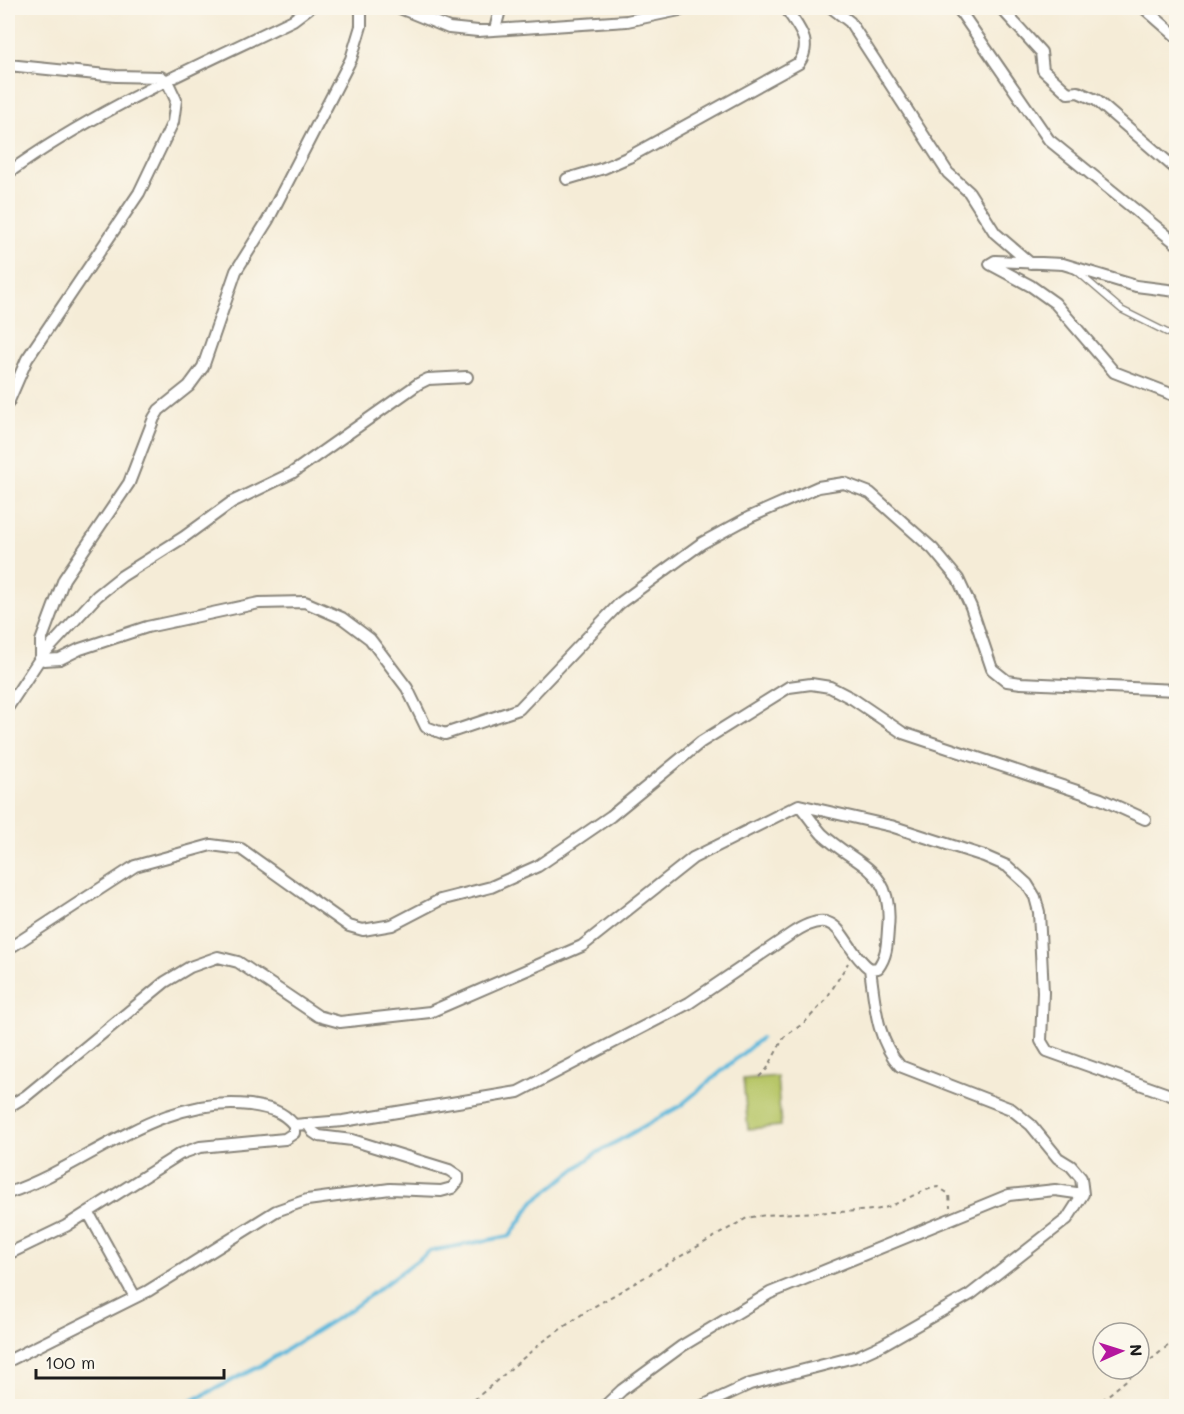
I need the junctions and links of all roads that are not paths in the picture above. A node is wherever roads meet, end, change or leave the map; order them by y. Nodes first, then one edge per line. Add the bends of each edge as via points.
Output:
1 (309, 8) edge
2 (361, 8) edge
3 (400, 8) edge
4 (497, 8) edge
5 (689, 8) edge
6 (786, 8) edge
7 (832, 8) edge
8 (957, 8) edge
9 (1001, 8) edge
10 (1144, 8) edge
11 (495, 29) junction
12 (1176, 36) edge
13 (8, 65) edge
14 (167, 81) junction
15 (1176, 169) edge
16 (8, 173) edge
17 (567, 179) dead end
18 (1176, 243) edge
19 (1031, 263) junction
20 (1073, 267) junction
21 (1176, 291) edge
22 (1176, 337) edge
23 (466, 377) dead end
24 (1176, 396) edge
25 (8, 403) edge
26 (41, 657) junction
27 (1176, 690) edge
28 (8, 707) edge
29 (799, 805) junction
30 (1145, 819) dead end
31 (8, 949) edge
32 (870, 969) junction
33 (1176, 1097) edge
34 (8, 1107) edge
35 (308, 1124) junction
36 (294, 1125) junction
37 (8, 1193) edge
38 (1083, 1194) junction
39 (88, 1212) junction
40 (8, 1254) edge
41 (135, 1297) junction
42 (8, 1361) edge
43 (605, 1407) edge
44 (702, 1407) edge

1 - 14 street via 293,20
2 - 26 street via 351,59 268,220 236,271 203,367 189,386 159,410 129,483 64,579 40,641
3 - 11 street via 461,31
4 - 11 street
5 - 11 street via 627,21
6 - 17 street via 805,39 806,51 799,63 629,157
7 - 19 street via 850,22 948,173 969,192 988,225
8 - 18 street via 1049,140
9 - 15 street via 1041,52 1043,70 1068,93 1078,92 1096,100
10 - 12 street
13 - 14 street via 161,77
14 - 16 street via 44,146
14 - 25 street via 176,100 173,122 140,193 27,359
19 - 20 street
19 - 24 street via 990,264 1055,303 1114,372
20 - 21 street via 1136,286
20 - 22 lane via 1122,310
23 - 26 street via 428,379 292,473 232,502 106,589
26 - 27 street via 60,660 80,649 147,627 259,603 305,602 342,618 369,639 407,688 426,727 446,734 519,710 620,603 702,543 818,487 844,483 870,493 933,549 958,579 988,662 999,677 1021,683
26 - 28 street
29 - 32 street via 822,833 877,875 889,898 885,959 878,968
29 - 33 street via 891,826 1007,866 1027,884 1039,912 1041,1041 1047,1051
29 - 34 street via 693,858 582,946 430,1012 340,1022 318,1016 238,962 218,957 190,967 165,982
30 - 31 street via 1101,799 903,733 830,687 799,685 789,687 701,742 611,816 538,866 491,887 440,900 392,925 349,927 241,849 211,845 135,866
32 - 35 street via 832,923 805,924 689,1003 518,1092
32 - 38 street via 880,1034 900,1066 1011,1109 1071,1166 1081,1178
35 - 36 street
35 - 41 street via 319,1136 352,1140 449,1170 458,1176 458,1181 441,1191 390,1189 307,1200 286,1208
36 - 37 street via 287,1116 270,1108 223,1102 196,1107 152,1120 84,1158
36 - 39 street via 294,1133 285,1139 210,1146 180,1154
38 - 43 street via 1055,1190 1010,1194 770,1293 682,1346
38 - 44 street via 1067,1219 971,1294 882,1345 858,1356 750,1384
39 - 40 street
39 - 41 street
41 - 42 street

